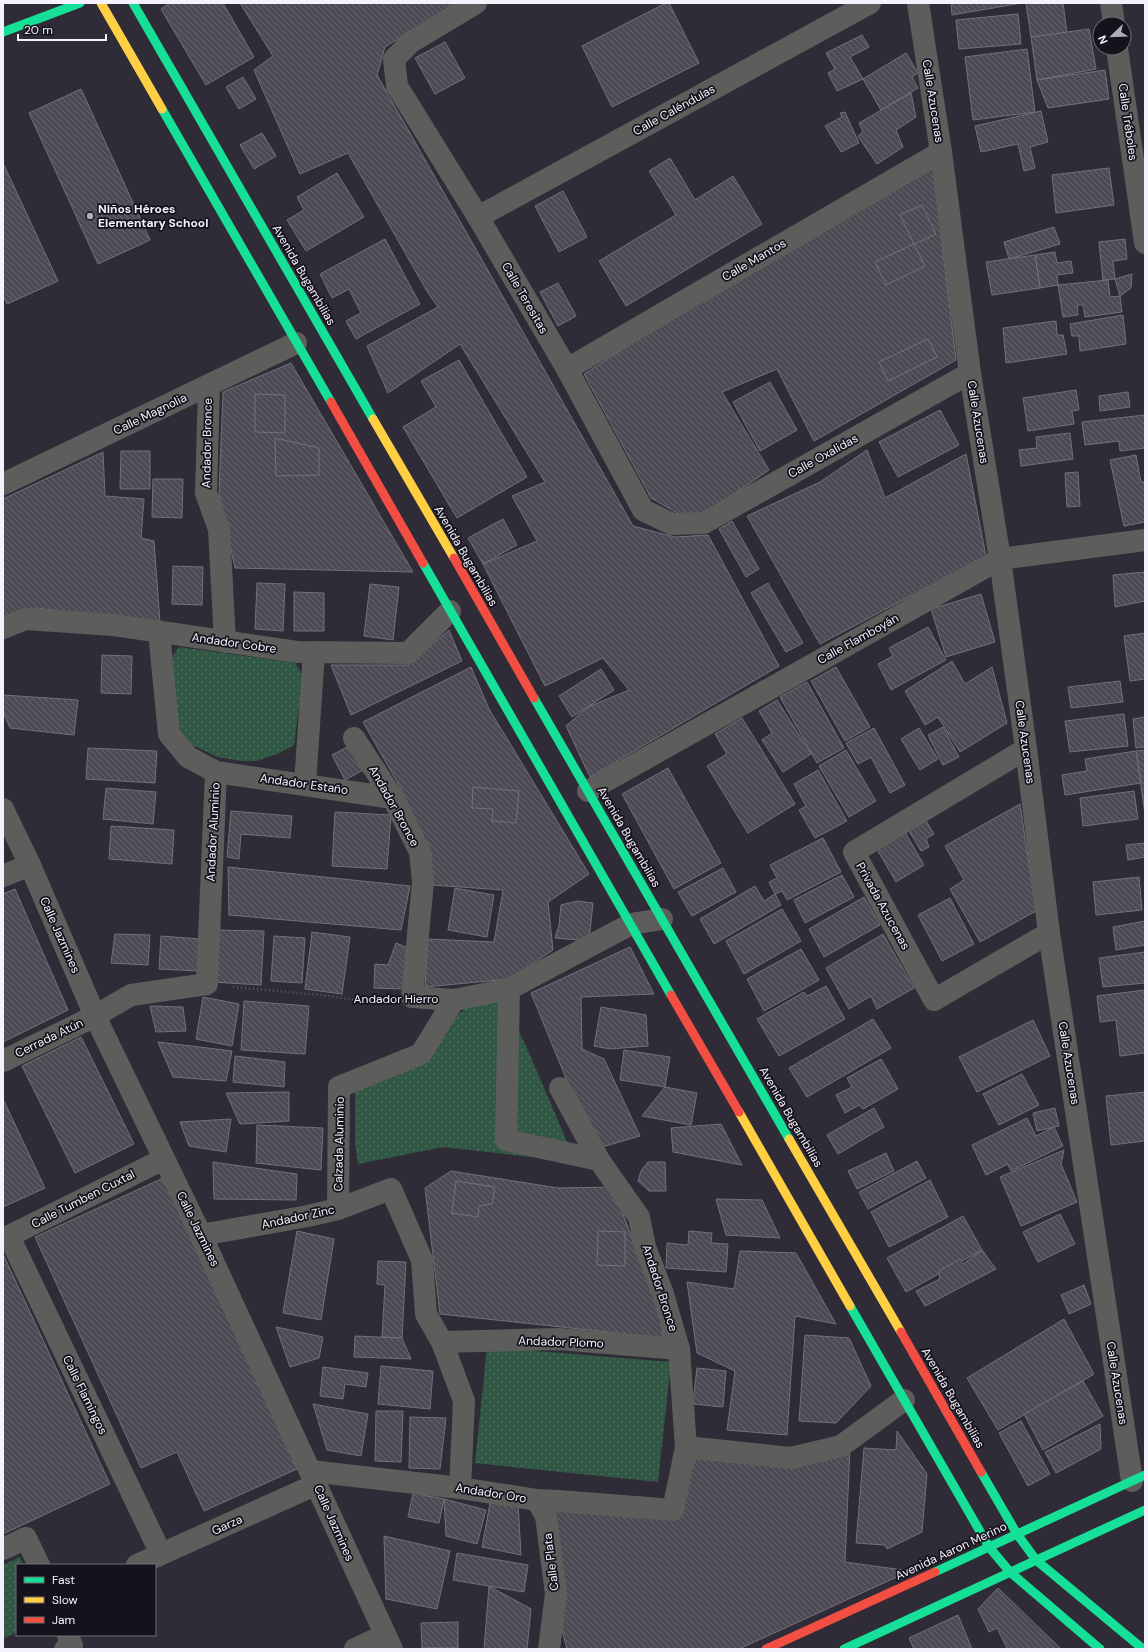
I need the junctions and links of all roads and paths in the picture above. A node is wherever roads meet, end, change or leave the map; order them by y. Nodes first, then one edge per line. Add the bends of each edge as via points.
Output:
1 (80, 3) edge
2 (101, 3) edge
3 (133, 3) edge
4 (476, 3) edge
5 (870, 3) edge
6 (918, 3) edge
7 (1111, 3) edge
8 (1113, 16) edge
9 (3, 32) edge
10 (1118, 56) edge
11 (941, 152) junction
12 (478, 217) junction
13 (1145, 243) edge
14 (296, 343) junction
15 (567, 369) junction
16 (970, 373) junction
17 (209, 386) junction
18 (3, 484) edge
19 (672, 524) joint
20 (1145, 540) edge
21 (1000, 559) junction
22 (450, 611) junction
23 (3, 628) edge
24 (159, 632) junction
25 (225, 642) junction
26 (314, 652) junction
27 (354, 738) dead end
28 (1026, 749) junction
29 (216, 772) junction
30 (305, 784) junction
31 (588, 791) junction
32 (393, 798) junction
33 (3, 808) edge
34 (30, 865) junction
35 (3, 876) edge
36 (662, 919) junction
37 (631, 924) junction
38 (1049, 933) junction
39 (207, 984) junction
40 (509, 989) junction
41 (412, 997) junction
42 (454, 1000) junction
43 (95, 1016) junction
44 (3, 1061) edge
45 (560, 1088) dead end
46 (164, 1159) junction
47 (599, 1160) junction
48 (338, 1209) junction
49 (201, 1235) junction
50 (6, 1238) edge
51 (442, 1342) junction
52 (679, 1349) junction
53 (904, 1400) junction
54 (686, 1447) junction
55 (313, 1477) junction
56 (1138, 1478) edge
57 (460, 1488) junction
58 (537, 1500) junction
59 (673, 1510) joint
60 (1145, 1510) edge
61 (1017, 1534) junction
62 (989, 1547) junction
63 (3, 1549) edge
64 (161, 1554) junction
65 (1036, 1560) junction
66 (39, 1564) edge
67 (139, 1564) edge
68 (1010, 1572) junction
69 (68, 1636) edge
70 (388, 1642) edge
71 (65, 1649) edge
72 (355, 1649) edge
73 (549, 1649) edge
74 (766, 1649) edge
75 (844, 1649) edge
76 (1100, 1649) edge
77 (1143, 1649) edge

1 - 9 main road
2 - 14 main road
3 - 31 main road, Avenida Bugambilias via 408,486
4 - 12 street, Calle Teresitas via 411,42 394,59 397,86
5 - 12 street, Calle Caléndulas
6 - 11 street, Calle Azucenas
7 - 8 street
10 - 13 street, Calle Tréboles
11 - 15 street, Calle Mantos
11 - 16 street, Calle Azucenas
12 - 15 street, Calle Teresitas
14 - 17 street, Calle Magnolia
14 - 22 main road via 389,496
15 - 19 street, Calle Teresitas via 643,510
16 - 19 street, Calle Oxalidas via 704,522
16 - 21 street, Calle Azucenas
17 - 18 street, Calle Magnolia
17 - 25 street, Andador Bronce via 206,493 219,529
20 - 21 street, Calle Flamboyán
21 - 28 street, Calle Azucenas
21 - 31 street, Calle Flamboyán
22 - 26 street, Andador Cobre via 408,653
22 - 37 main road
23 - 24 street, Andador Cobre via 25,619 114,625
24 - 25 street, Andador Cobre
24 - 29 street, Andador Aluminio via 169,734 188,757
25 - 26 street, Andador Cobre
26 - 30 street
27 - 32 street, Andador Bronce
28 - 38 street, Calle Azucenas
28 - 38 street, Privada Azucenas via 854,852 934,1000
29 - 30 street, Andador Estaño
29 - 39 street, Andador Aluminio
30 - 32 street, Andador Estaño
31 - 36 main road, Avenida Bugambilias
32 - 41 street, Andador Bronce via 420,852 422,882
33 - 34 street, Calle Jazmines
34 - 35 street
34 - 43 street, Calle Jazmines
36 - 37 street, Andador Hierro
36 - 61 main road, Avenida Bugambilias
37 - 40 street, Andador Hierro
37 - 53 main road
38 - 56 street, Calle Azucenas
39 - 41 path, Andador Hierro via 357,1000
39 - 43 street via 131,995
40 - 42 street, Andador Hierro
40 - 47 street via 506,1140
41 - 42 street, Andador Hierro
42 - 48 street, Calzada Aluminio via 421,1054 340,1087
43 - 44 street, Cerrada Atún
43 - 46 street, Calle Jazmines
45 - 47 street, Andador Bronce
46 - 49 street, Calle Jazmines
46 - 50 street, Calle Tumben Cuxtal
47 - 52 street, Andador Bronce via 639,1218 645,1248 663,1294
48 - 49 street, Andador Zinc
48 - 51 street, Andador Zinc via 391,1189 422,1260 426,1314
49 - 55 street, Calle Jazmines
50 - 64 street, Calle Flamingos
51 - 52 street, Andador Plomo via 559,1340
51 - 57 street via 464,1401
52 - 54 street, Andador Bronce
53 - 54 street via 841,1446 791,1458
53 - 62 main road
54 - 59 street, Andador Bronce
55 - 57 street, Andador Oro
55 - 64 street, Garza
55 - 70 street, Calle Jazmines
56 - 61 main road, Avenida Aaron Merino
57 - 58 street, Andador Oro
58 - 59 street, Andador Oro
58 - 73 street, Calle Plata via 546,1516 556,1594
60 - 65 main road
61 - 62 main road, Avenida Aaron Merino
61 - 65 main road, Avenida Bugambilias
62 - 68 main road
62 - 74 main road, Avenida Aaron Merino
63 - 66 street via 26,1538
64 - 67 street, Garza
65 - 68 main road
65 - 77 main road, Avenida Bugambilias
68 - 75 main road
68 - 76 main road
69 - 71 street via 72,1646
70 - 72 street

